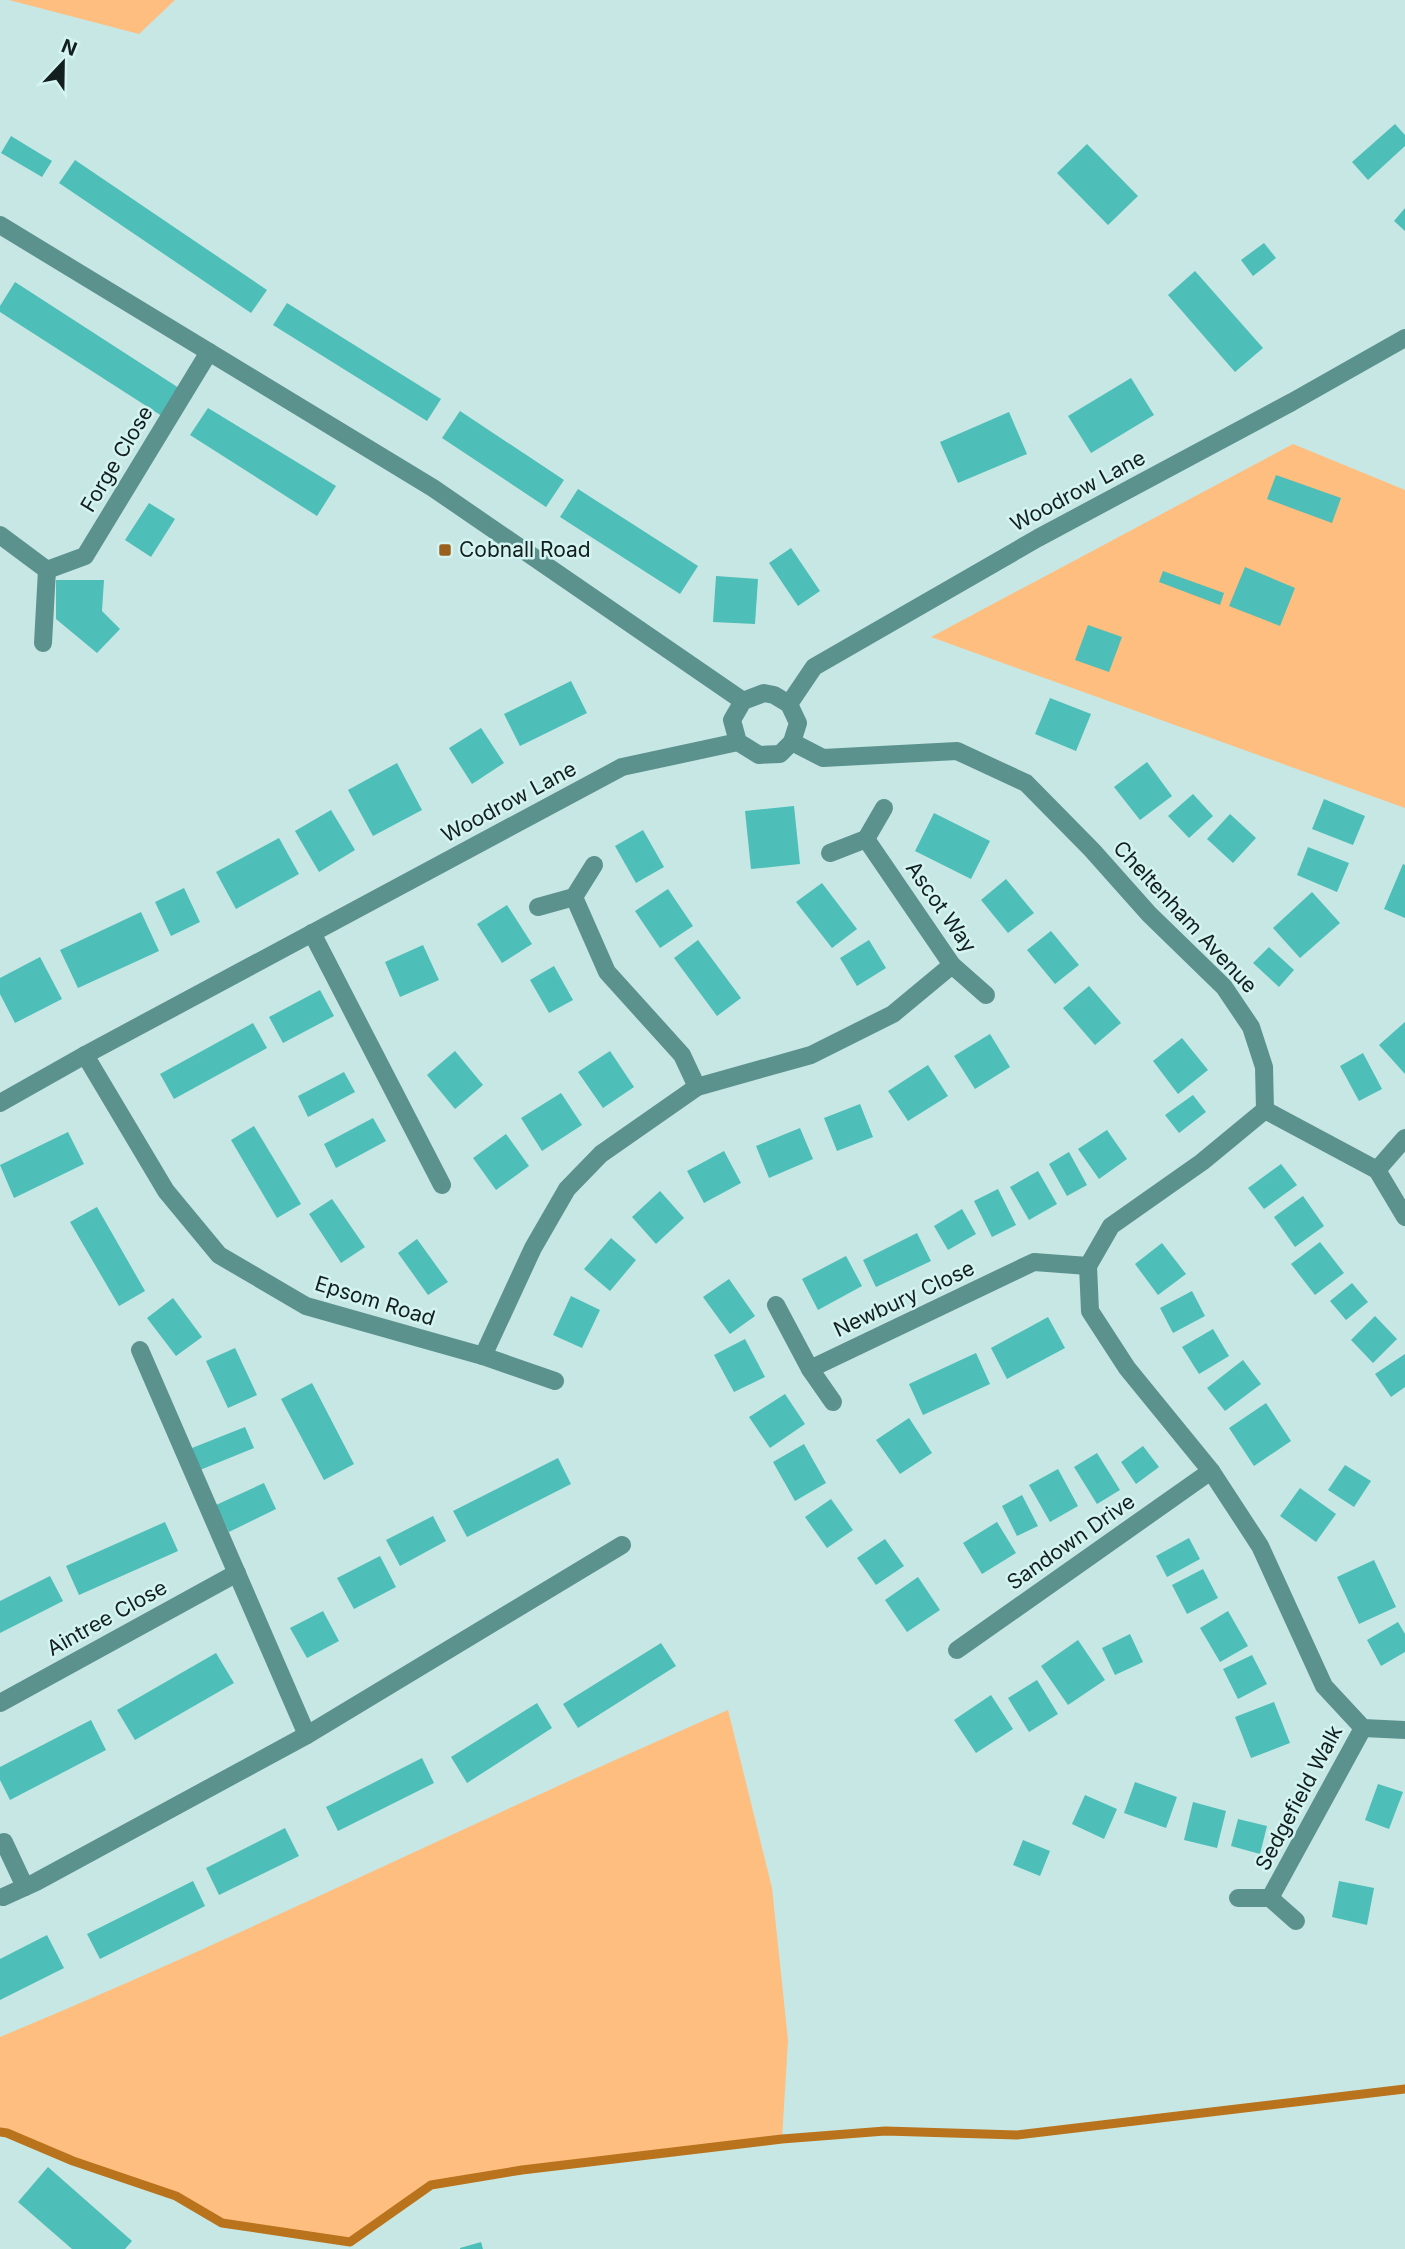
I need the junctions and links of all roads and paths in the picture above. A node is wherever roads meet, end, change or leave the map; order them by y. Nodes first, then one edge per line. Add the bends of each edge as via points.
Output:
1 (0, 225) edge
2 (1405, 338) edge
3 (209, 352) junction
4 (0, 535) edge
5 (47, 570) junction
6 (43, 643) dead end
7 (743, 701) junction
8 (789, 704) junction
9 (738, 742) junction
10 (792, 742) junction
11 (884, 808) dead end
12 (866, 839) junction
13 (830, 853) dead end
14 (594, 865) dead end
15 (574, 897) junction
16 (538, 907) dead end
17 (312, 933) junction
18 (952, 965) junction
19 (986, 996) dead end
20 (85, 1055) junction
21 (697, 1087) junction
22 (0, 1103) edge
23 (1265, 1110) junction
24 (1405, 1139) edge
25 (1377, 1170) junction
26 (442, 1185) dead end
27 (1405, 1217) edge
28 (1088, 1266) junction
29 (776, 1305) dead end
30 (140, 1350) dead end
31 (483, 1356) junction
32 (810, 1369) junction
33 (555, 1381) dead end
34 (833, 1402) dead end
35 (1211, 1471) junction
36 (622, 1545) dead end
37 (236, 1573) junction
38 (957, 1650) dead end
39 (0, 1703) edge
40 (1363, 1728) junction
41 (1405, 1730) edge
42 (307, 1735) junction
43 (4, 1842) dead end
44 (25, 1887) junction
45 (3, 1897) dead end
46 (1238, 1898) dead end
47 (1270, 1898) junction
48 (1296, 1922) dead end

1 - 3 street
2 - 8 street, Woodrow Lane via 1038,538 814,667
3 - 5 street, Forge Close via 85,556
3 - 7 street via 433,488
4 - 5 street
5 - 6 street
7 - 8 street via 764,693
7 - 9 street via 732,720
8 - 10 street via 798,723
9 - 10 street via 759,755 780,754
9 - 17 street, Woodrow Lane via 622,767
10 - 23 street, Cheltenham Avenue via 824,758 957,751 1026,783 1224,987 1251,1027 1264,1067
11 - 12 street
12 - 13 street
12 - 18 street, Ascot Way
14 - 15 street
15 - 16 street
15 - 21 street via 607,972 682,1055
17 - 20 street, Woodrow Lane
17 - 26 street
18 - 19 street, Ascot Way
18 - 21 street via 892,1014 811,1055
20 - 22 street, Woodrow Lane
20 - 31 street, Epsom Road via 166,1191 219,1255 306,1306
21 - 31 street via 601,1154 567,1189 533,1248
23 - 25 street
23 - 28 street via 1202,1162 1111,1226
24 - 25 street
25 - 27 street
28 - 32 street, Newbury Close via 1034,1262
28 - 35 street via 1090,1311 1127,1368
29 - 32 street
30 - 37 street
31 - 33 street, Epsom Road
32 - 34 street
35 - 38 street, Sandown Drive
35 - 40 street via 1260,1546 1324,1686
36 - 42 street
37 - 39 street, Aintree Close
37 - 42 street
40 - 41 street
40 - 47 street, Sedgefield Walk
42 - 44 street
43 - 44 street
44 - 45 street
46 - 47 street, Sedgefield Walk
47 - 48 street

